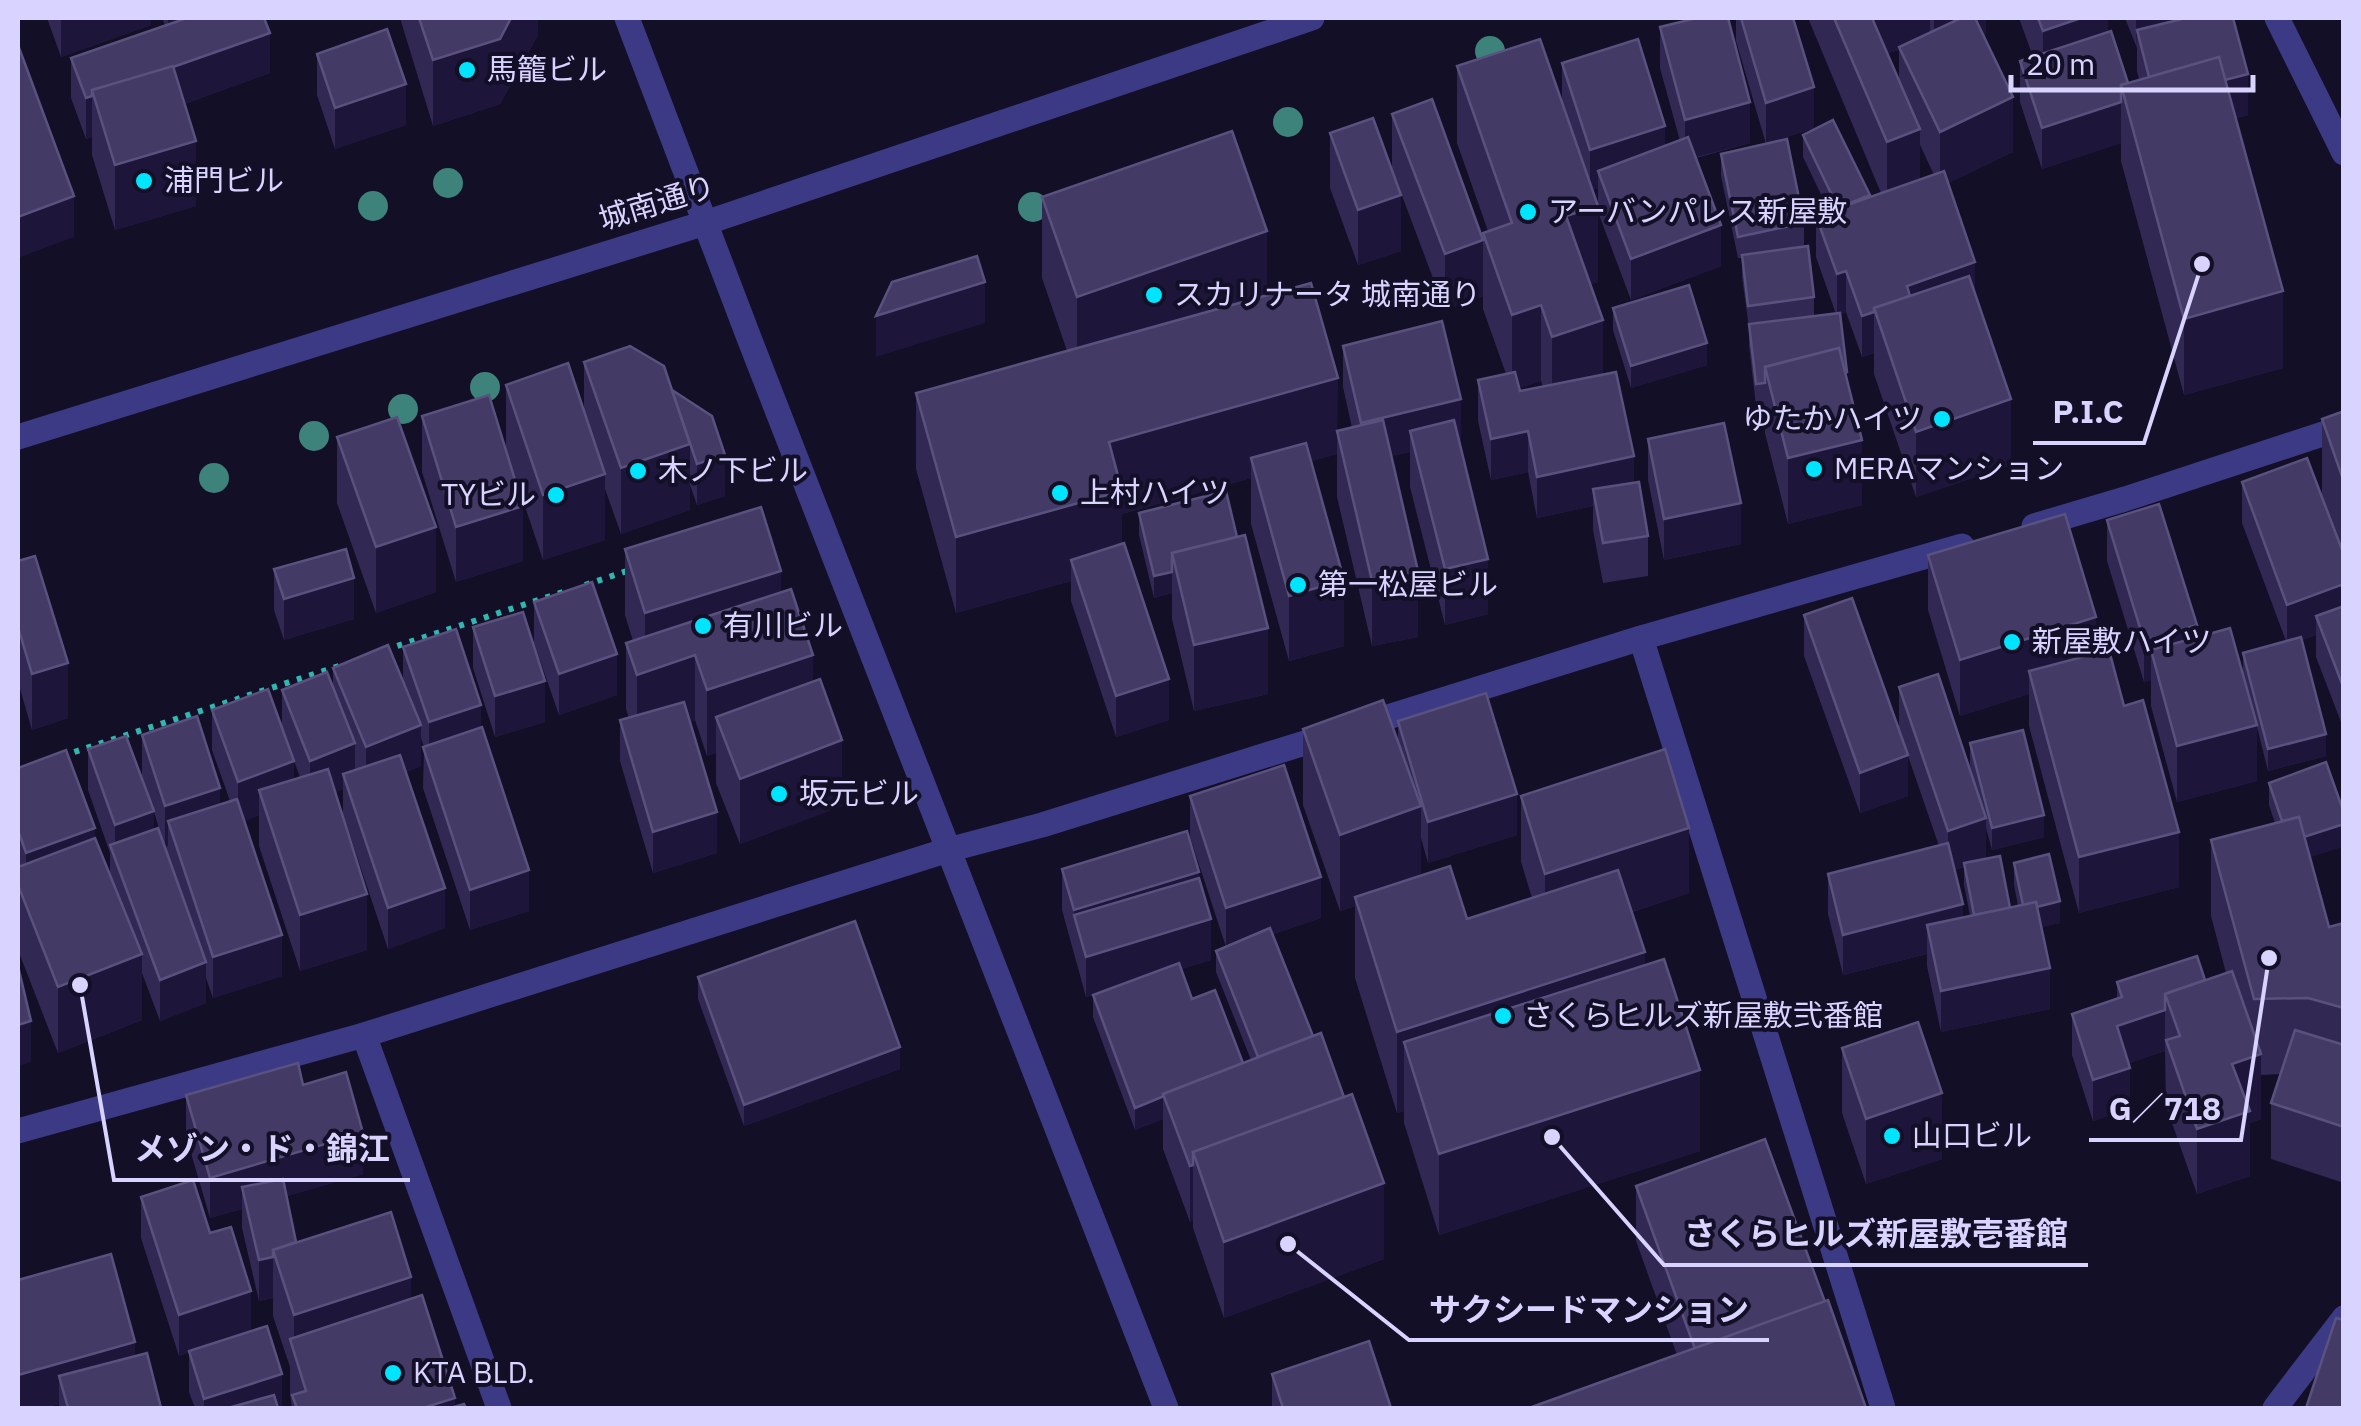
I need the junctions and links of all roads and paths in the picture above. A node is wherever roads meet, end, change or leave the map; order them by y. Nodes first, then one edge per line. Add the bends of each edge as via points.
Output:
1 (627, 18) edge
2 (1312, 18) edge
3 (2277, 18) edge
4 (2344, 152) edge
5 (704, 223) junction
6 (2344, 428) edge
7 (18, 438) edge
8 (2014, 531) edge
9 (1976, 542) edge
10 (630, 570) edge
11 (1642, 638) junction
12 (370, 655) edge
13 (352, 661) edge
14 (55, 758) edge
15 (948, 850) junction
16 (364, 1034) junction
17 (18, 1132) edge
18 (2344, 1318) edge
19 (499, 1408) edge
20 (1166, 1408) edge
21 (1883, 1408) edge
22 (2275, 1408) edge

1 - 5 street
2 - 5 street, 城南通り
3 - 4 street
5 - 7 street, 城南通り
5 - 15 street
6 - 8 street
9 - 11 street
10 - 12 path
11 - 15 street
11 - 21 street
13 - 14 path
15 - 16 street
15 - 20 street
16 - 17 street
16 - 19 street
18 - 22 street

